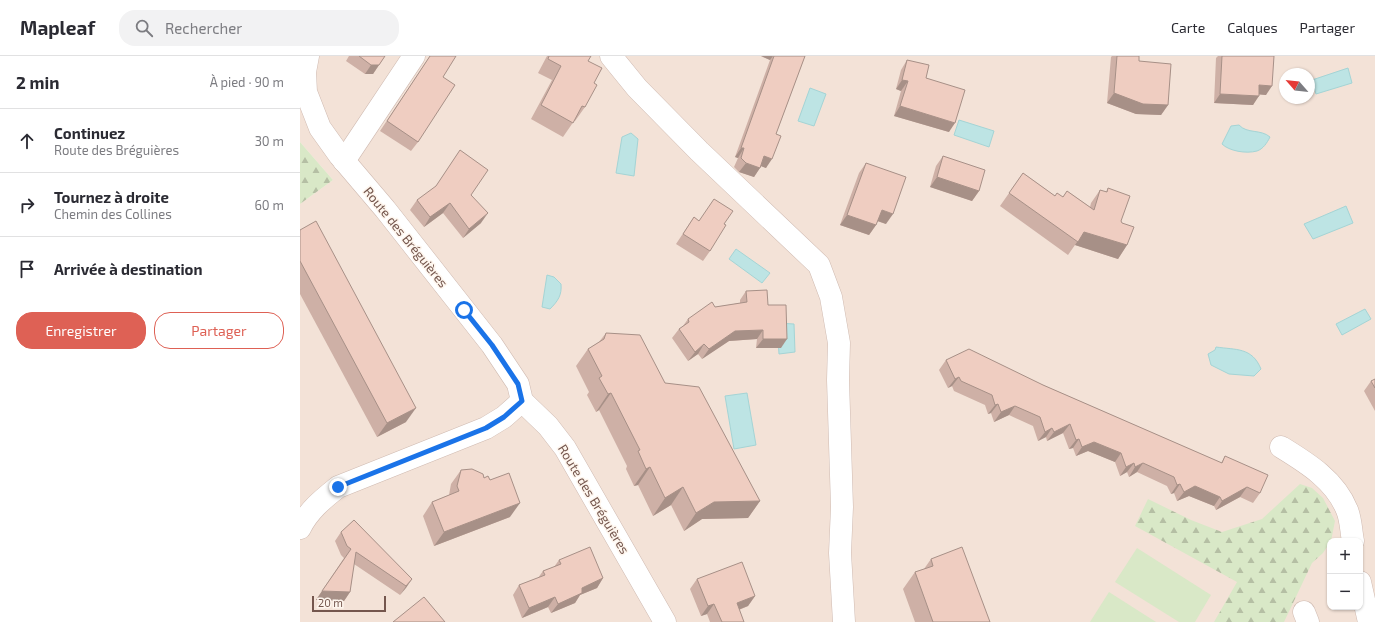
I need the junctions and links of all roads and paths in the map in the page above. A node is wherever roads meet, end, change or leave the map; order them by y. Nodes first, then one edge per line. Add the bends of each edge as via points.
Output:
1 (308, 56) edge
2 (414, 56) edge
3 (611, 56) edge
4 (303, 91) edge
5 (344, 160) junction
6 (522, 401) junction
7 (1281, 447) dead end
8 (300, 528) edge
9 (1352, 538) edge
10 (1363, 595) edge
11 (665, 622) edge
12 (844, 622) edge
13 (1369, 622) edge

1 - 4 street, Route des Bréguières
2 - 5 street
3 - 12 street via 637,88 699,151 818,265 831,297 839,343 842,507 840,553
4 - 5 street, Route des Bréguières via 320,128
5 - 6 street, Route des Bréguières via 492,345 518,384
6 - 8 street via 486,428 338,487 305,518
6 - 11 street, Route des Bréguières via 548,426 565,448
7 - 9 street via 1305,462 1333,485 1347,511
10 - 13 street

